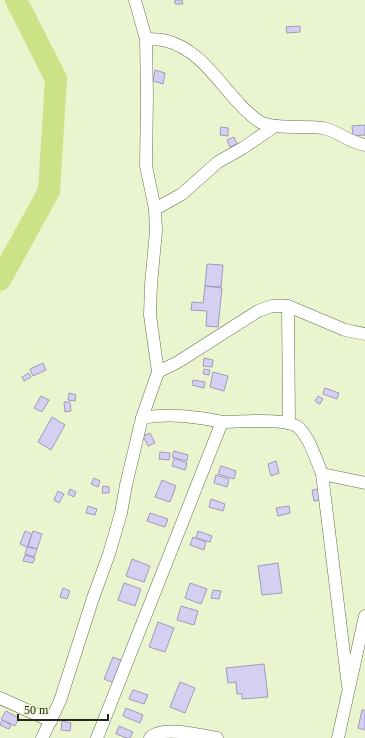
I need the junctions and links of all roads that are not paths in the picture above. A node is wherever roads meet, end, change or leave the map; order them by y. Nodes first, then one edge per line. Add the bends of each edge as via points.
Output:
1 (135, 0) edge
2 (146, 39) junction
3 (275, 126) junction
4 (365, 145) edge
5 (155, 209) junction
6 (288, 306) junction
7 (365, 334) edge
8 (158, 372) junction
9 (142, 418) junction
10 (222, 422) junction
11 (289, 423) junction
12 (322, 474) junction
13 (365, 483) edge
14 (365, 616) edge
15 (348, 686) junction
16 (0, 698) edge
17 (51, 721) junction
18 (42, 738) edge
19 (96, 738) edge
20 (150, 738) edge
21 (217, 738) edge
22 (338, 738) edge

1 - 2 street
2 - 3 street via 167,41 185,50 202,63 251,116 262,123
2 - 5 street via 146,166
3 - 4 street via 324,129
3 - 5 street via 218,162 182,194
5 - 8 street via 156,231 150,315
6 - 7 street via 345,330
6 - 8 street via 272,306 258,311
6 - 11 street
8 - 9 street
9 - 10 street via 158,414
9 - 17 street via 109,554
10 - 11 street
10 - 19 street
11 - 12 street via 298,427 310,445
12 - 13 street
12 - 15 street
14 - 15 street
15 - 22 street
16 - 17 street
17 - 18 street
20 - 21 street via 162,732

